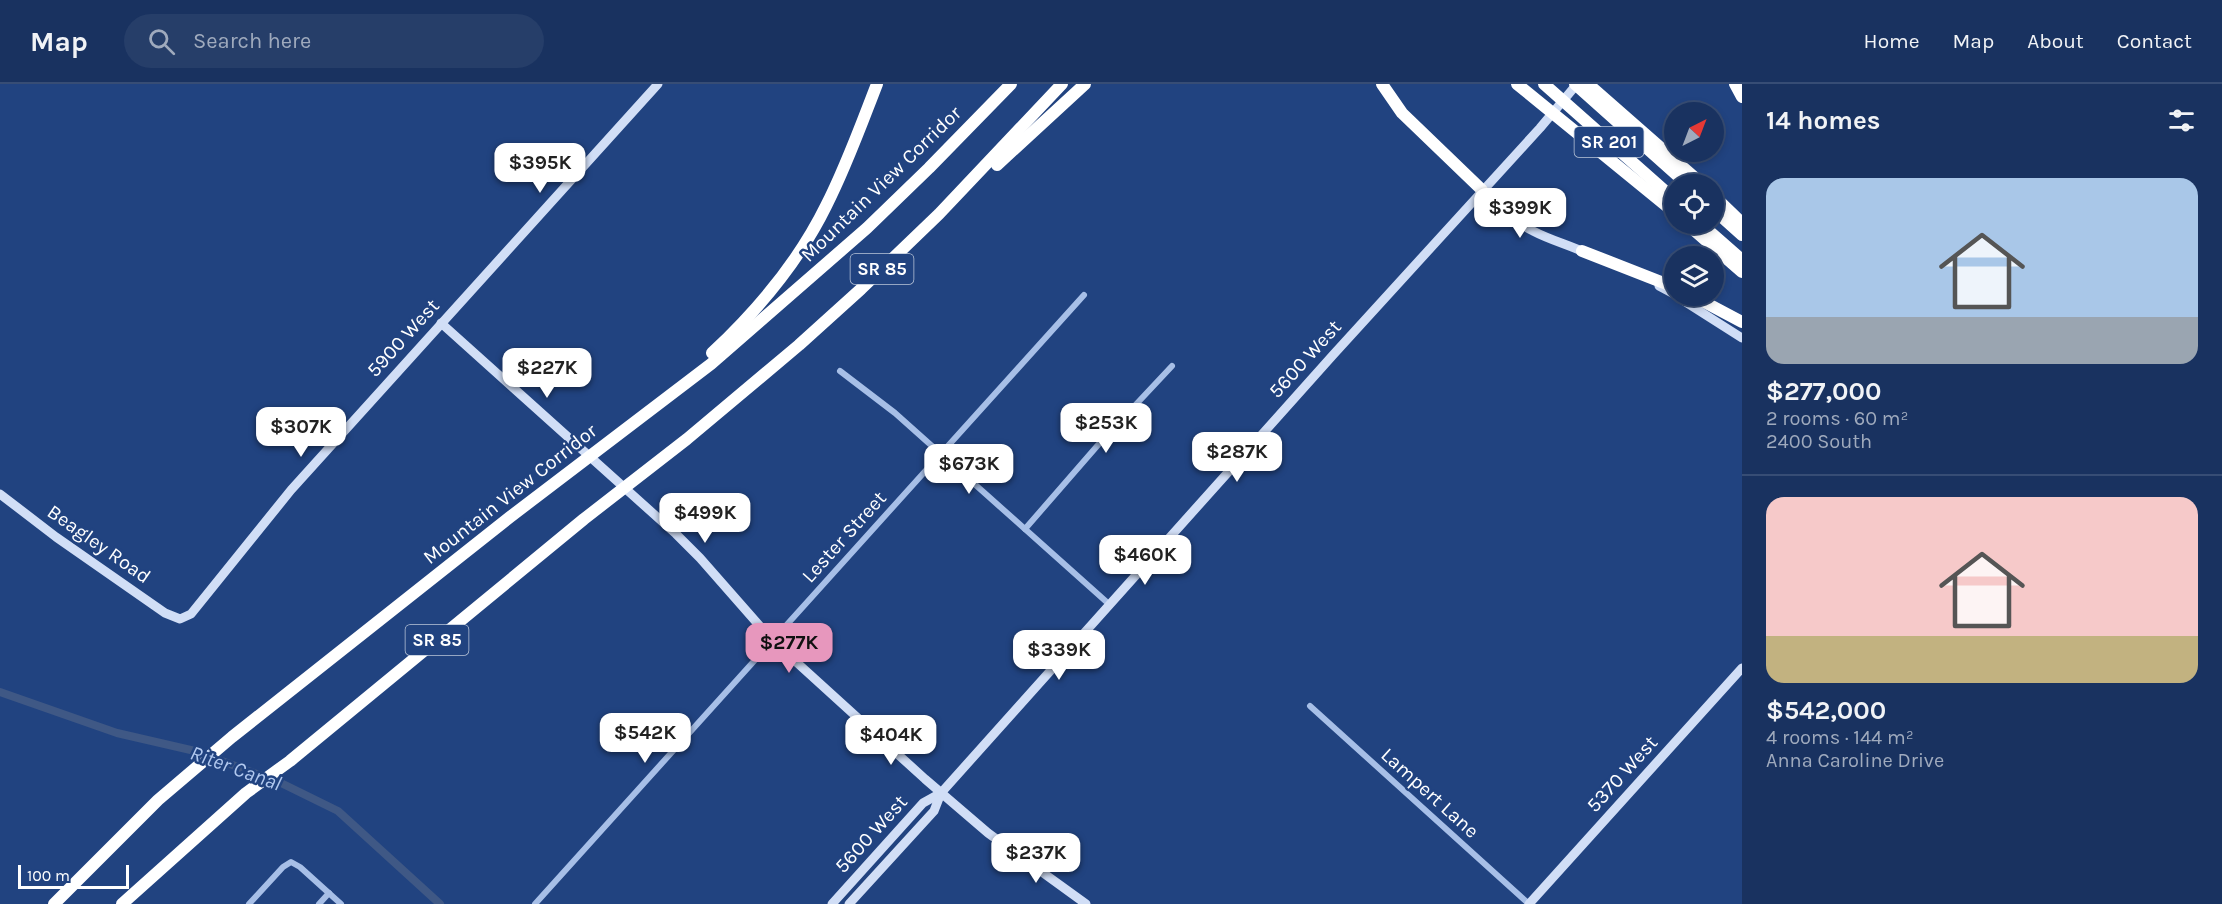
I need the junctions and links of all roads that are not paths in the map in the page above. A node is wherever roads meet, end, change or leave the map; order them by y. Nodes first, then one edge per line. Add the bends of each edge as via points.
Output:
1 (658, 84) edge
2 (877, 84) edge
3 (1011, 84) edge
4 (1062, 84) edge
5 (1085, 84) edge
6 (1382, 84) edge
7 (1517, 84) edge
8 (1544, 84) edge
9 (1576, 84) edge
10 (1588, 84) edge
11 (1735, 84) edge
12 (1742, 97) edge
13 (1676, 174) edge
14 (1691, 174) edge
15 (1482, 190) junction
16 (1664, 191) edge
17 (1664, 204) edge
18 (1724, 206) edge
19 (1724, 219) edge
20 (1742, 223) edge
21 (1698, 234) edge
22 (1712, 234) edge
23 (1742, 235) edge
24 (1582, 251) junction
25 (1742, 260) edge
26 (1742, 272) edge
27 (1664, 283) edge
28 (861, 289) junction
29 (1664, 290) edge
30 (1084, 295) dead end
31 (1692, 306) edge
32 (1712, 306) edge
33 (1742, 322) edge
34 (441, 323) junction
35 (1742, 338) edge
36 (1172, 366) dead end
37 (840, 371) dead end
38 (639, 418) junction
39 (942, 453) junction
40 (0, 494) edge
41 (1025, 529) junction
42 (1110, 605) junction
43 (180, 619) joint
44 (772, 640) junction
45 (1742, 668) edge
46 (1310, 706) dead end
47 (941, 793) junction
48 (329, 893) junction
49 (835, 903) edge
50 (54, 904) edge
51 (122, 904) edge
52 (249, 904) edge
53 (320, 904) edge
54 (341, 904) edge
55 (535, 904) edge
56 (849, 904) edge
57 (1086, 904) edge
58 (1529, 904) edge

1 - 34 street, 5900 West
2 - 38 highway via 834,190 795,260 742,324
3 - 38 highway, Mountain View Corridor / SR 85 via 836,256 711,364
4 - 28 highway, SR 85 via 939,214
5 - 28 highway
6 - 15 highway via 1410,121
7 - 17 highway
8 - 16 highway, SR 201
9 - 13 highway, SR 201
9 - 15 street, 5600 West
10 - 14 highway
11 - 12 highway
15 - 24 street via 1524,225
15 - 42 street, 5600 West
18 - 20 highway
19 - 23 highway
21 - 26 highway
22 - 25 highway
24 - 27 highway
24 - 29 street
28 - 51 highway, SR 85 via 687,439 246,794
30 - 39 street, Lester Street
31 - 35 street
32 - 33 highway
34 - 43 street, 5900 West via 291,490 195,610
34 - 44 street via 700,558
36 - 41 street
37 - 39 street
38 - 50 highway, Mountain View Corridor / SR 85 via 232,737 150,808
39 - 41 street
39 - 44 street, Lester Street
40 - 43 street, Beagley Road via 165,613
41 - 42 street
42 - 47 street, 5600 West
44 - 47 street
44 - 55 street, Lester Street
45 - 58 street, 5370 West
46 - 58 street, Lampert Lane
47 - 49 street, 5600 West via 922,803
47 - 56 street, 5600 West via 934,811
47 - 57 street via 1001,843
48 - 52 street via 291,862
48 - 53 street
48 - 54 street

